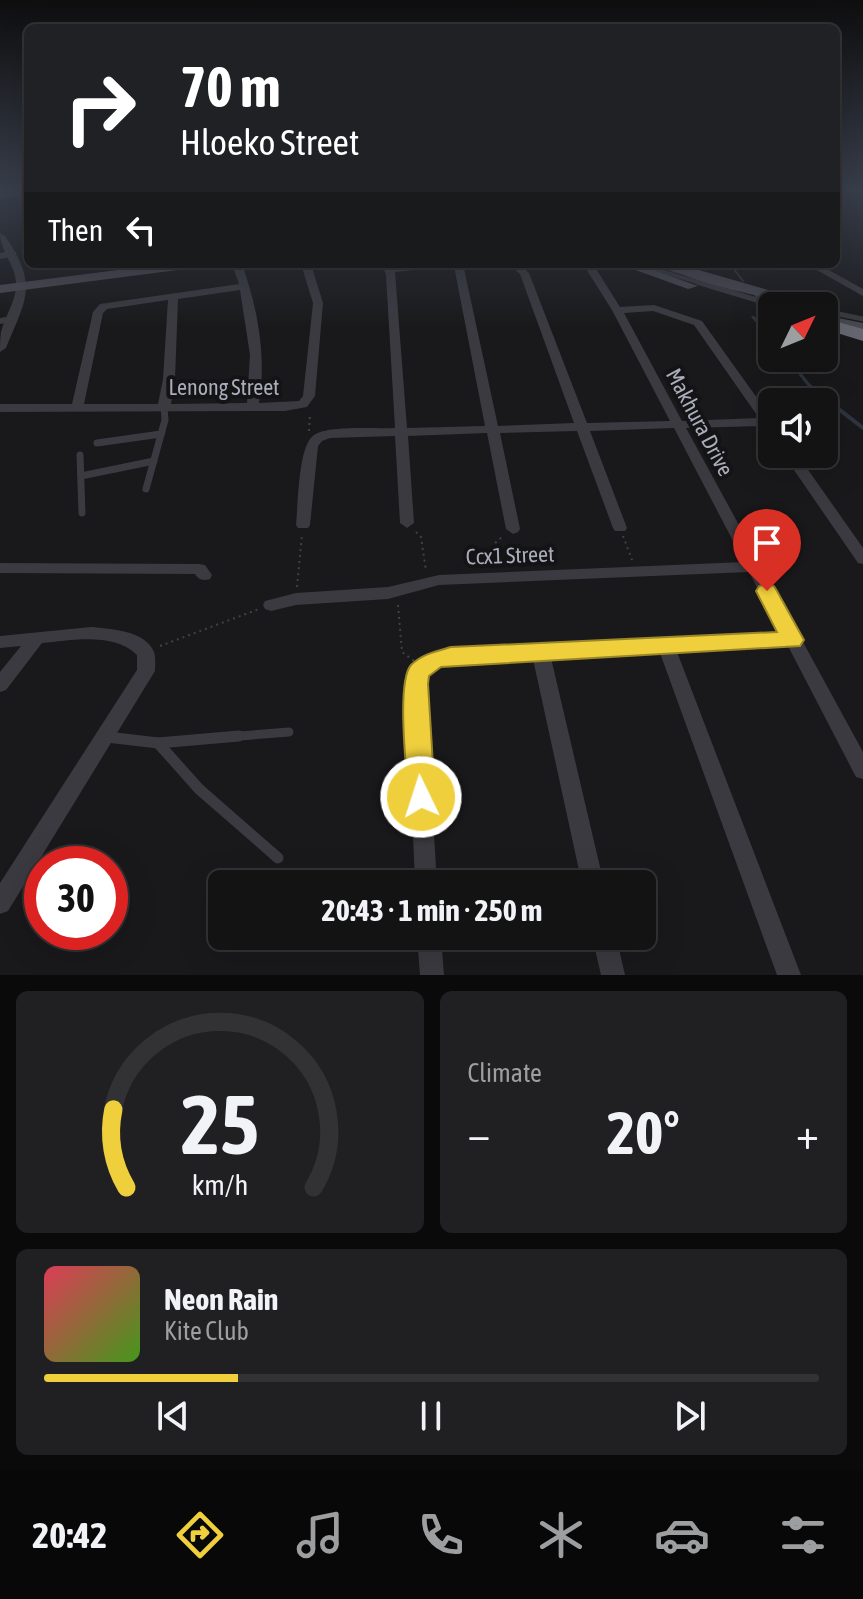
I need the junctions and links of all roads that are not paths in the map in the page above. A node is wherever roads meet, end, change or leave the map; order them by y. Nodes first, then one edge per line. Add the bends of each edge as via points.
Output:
1 (0, 236) edge
2 (13, 254) junction
3 (0, 256) edge
4 (119, 268) edge
5 (155, 268) edge
6 (239, 268) edge
7 (307, 268) edge
8 (389, 268) edge
9 (456, 268) edge
10 (518, 268) edge
11 (591, 268) edge
12 (639, 268) edge
13 (651, 268) edge
14 (668, 268) edge
15 (679, 268) edge
16 (818, 268) edge
17 (24, 282) junction
18 (0, 286) edge
19 (246, 286) junction
20 (761, 292) edge
21 (863, 293) edge
22 (758, 295) edge
23 (173, 296) junction
24 (758, 299) edge
25 (758, 303) edge
26 (617, 310) junction
27 (838, 317) edge
28 (6, 320) edge
29 (863, 321) edge
30 (838, 322) edge
31 (863, 335) edge
32 (0, 348) edge
33 (164, 407) junction
34 (252, 407) junction
35 (0, 408) edge
36 (77, 408) junction
37 (758, 408) edge
38 (676, 425) junction
39 (758, 425) edge
40 (584, 428) junction
41 (493, 430) junction
42 (400, 433) junction
43 (161, 434) junction
44 (97, 443) dead end
45 (80, 455) dead end
46 (154, 461) junction
47 (800, 468) edge
48 (81, 476) junction
49 (146, 489) dead end
50 (82, 513) dead end
51 (407, 523) road end
52 (303, 525) road end
53 (620, 528) road end
54 (513, 529) road end
55 (863, 559) edge
56 (754, 567) junction
57 (0, 568) edge
58 (204, 575) dead end
59 (271, 605) road end
60 (36, 639) junction
61 (792, 640) junction
62 (0, 642) edge
63 (666, 646) junction
64 (541, 653) junction
65 (0, 685) edge
66 (289, 732) dead end
67 (105, 737) junction
68 (158, 743) junction
69 (863, 771) edge
70 (278, 858) dead end
71 (425, 870) edge
72 (590, 870) edge
73 (0, 903) edge
74 (430, 950) edge
75 (607, 950) edge
76 (432, 975) edge
77 (613, 975) edge
78 (789, 975) edge

1 - 2 street
2 - 3 street
2 - 17 street
4 - 17 main road
5 - 17 main road
6 - 19 street
7 - 34 street, Lenong Street via 318,303 309,399 303,404
8 - 42 street
9 - 41 street
10 - 40 street
11 - 26 street, Makhura Drive
12 - 25 main road
13 - 24 lane
14 - 22 lane
15 - 20 main road
16 - 21 street
17 - 18 main road
17 - 28 street
19 - 23 street
19 - 34 street via 256,372
23 - 33 street
23 - 36 street via 101,309
26 - 37 street via 654,308 698,323
26 - 38 street, Makhura Drive
27 - 29 main road
28 - 32 street
30 - 31 highway
33 - 34 street, Lenong Street
33 - 36 street, Lenong Street
33 - 43 lane
35 - 36 street, Lenong Street
38 - 39 street
38 - 40 street
38 - 56 street, Makhura Drive
40 - 41 street
40 - 53 street
41 - 42 street
41 - 54 street
42 - 51 street
42 - 52 street via 317,438 311,446
43 - 44 lane
43 - 46 lane
45 - 48 lane
46 - 48 lane
46 - 49 lane
47 - 55 street
48 - 50 lane
56 - 59 street, Ccx1 Street via 427,581 397,592
56 - 61 street, Makhura Drive
57 - 58 street via 199,569
60 - 62 street
60 - 65 street
60 - 67 street via 119,635 148,651 146,671
61 - 63 street
61 - 69 street, Makhura Drive
63 - 64 street
63 - 78 street
64 - 71 street via 451,656 423,667 416,684
64 - 72 street
66 - 68 lane
67 - 68 lane
67 - 73 street
68 - 70 lane via 172,766
74 - 76 street
75 - 77 street

